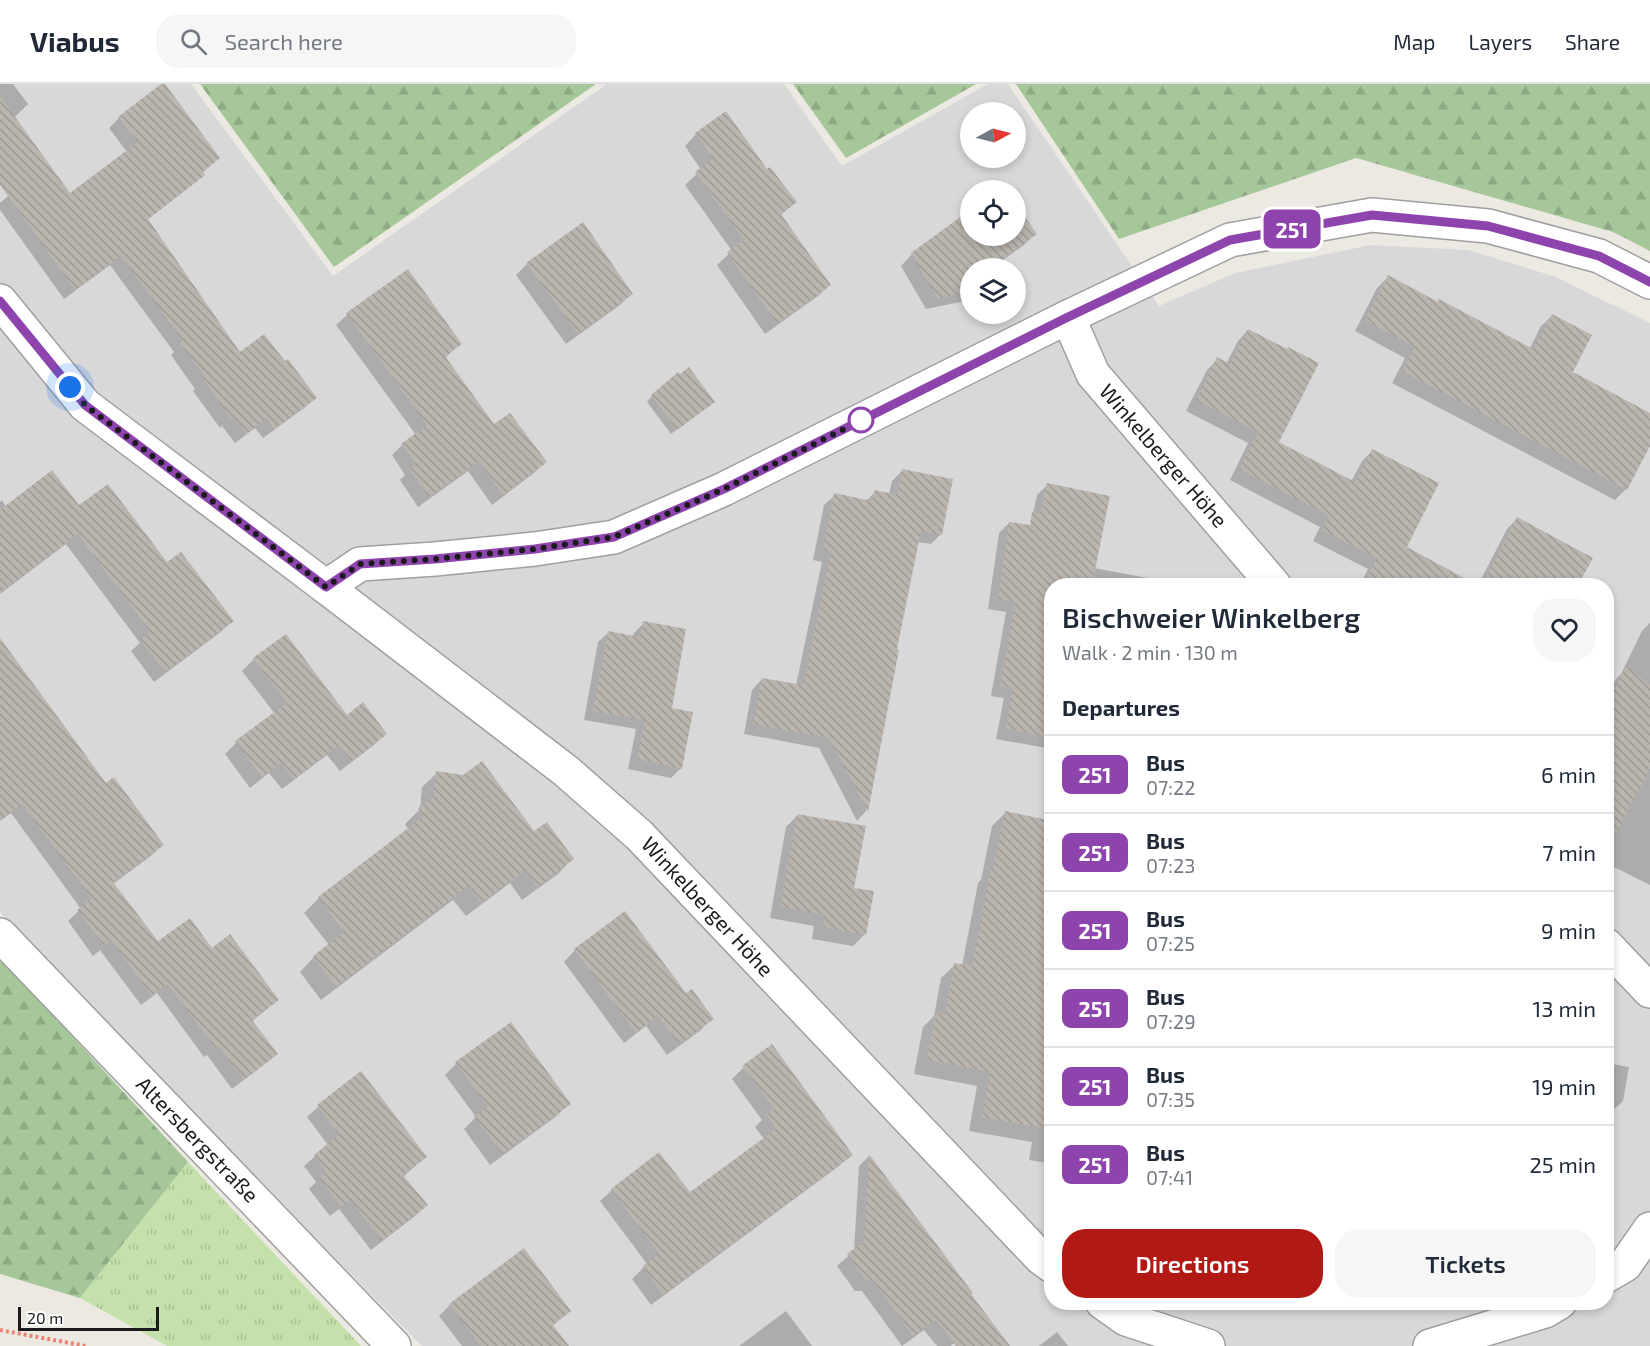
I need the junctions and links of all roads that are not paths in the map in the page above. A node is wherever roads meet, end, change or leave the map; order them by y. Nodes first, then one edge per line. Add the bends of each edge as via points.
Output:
1 (1650, 282) edge
2 (0, 301) edge
3 (1068, 317) junction
4 (1268, 578) edge
5 (326, 587) junction
6 (0, 935) edge
7 (1614, 954) edge
8 (1650, 992) edge
9 (1650, 1229) edge
10 (1044, 1260) edge
11 (1614, 1271) edge
12 (1113, 1310) edge
13 (1547, 1310) edge
14 (394, 1346) edge
15 (1208, 1346) edge
16 (1430, 1346) edge

1 - 3 street via 1599,256 1488,226 1372,215 1230,240
2 - 5 street, Winkelberger Höhe via 85,405
3 - 4 street, Winkelberger Höhe via 1093,374
3 - 5 street via 724,489 614,537 535,549 360,564
5 - 10 street, Winkelberger Höhe via 566,771 639,836
6 - 14 street, Altersbergstraße
7 - 8 street
9 - 11 street via 1625,1265
12 - 15 street via 1126,1319
13 - 16 street

